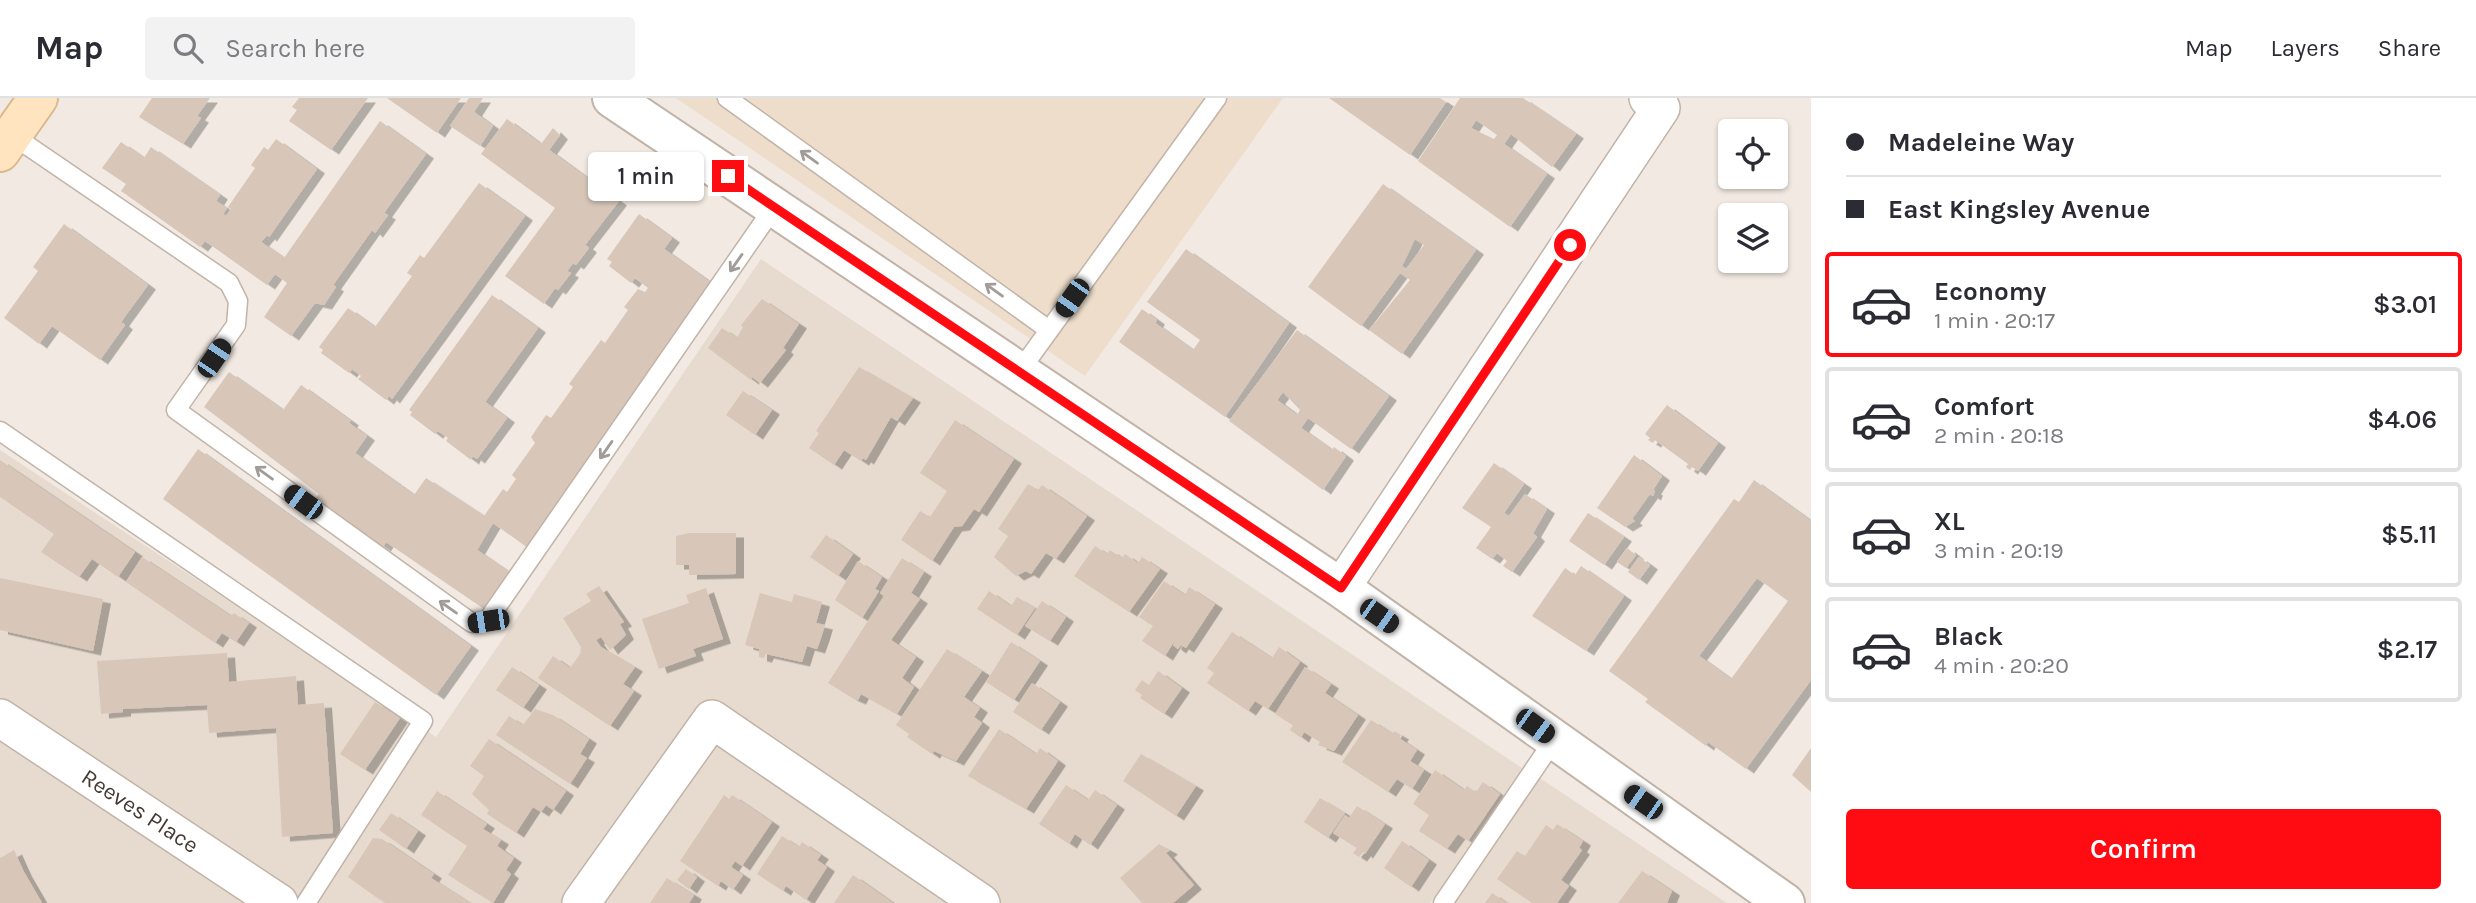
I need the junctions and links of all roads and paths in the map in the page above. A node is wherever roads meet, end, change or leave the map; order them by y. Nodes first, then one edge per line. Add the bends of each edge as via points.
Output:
1 (38, 98) edge
2 (612, 98) edge
3 (727, 98) edge
4 (1217, 98) edge
5 (1654, 103) edge
6 (6, 143) edge
7 (774, 207) junction
8 (1049, 330) junction
9 (1019, 372) junction
10 (0, 431) edge
11 (1341, 588) junction
12 (0, 718) edge
13 (1555, 740) junction
14 (279, 903) edge
15 (306, 903) edge
16 (581, 903) edge
17 (981, 903) edge
18 (1443, 903) edge
19 (1785, 903) edge

1 - 6 main road
2 - 7 street
8 -> 3 lane
4 - 8 lane
5 - 11 street
7 -> 6 lane via 488,621 472,623 176,410 236,325 239,301 229,283
7 - 9 street
8 - 9 lane
9 - 11 street
10 - 15 lane via 423,721
11 - 13 street
12 - 14 street, Reeves Place
13 - 18 lane
13 - 19 street
16 - 17 street via 712,719

